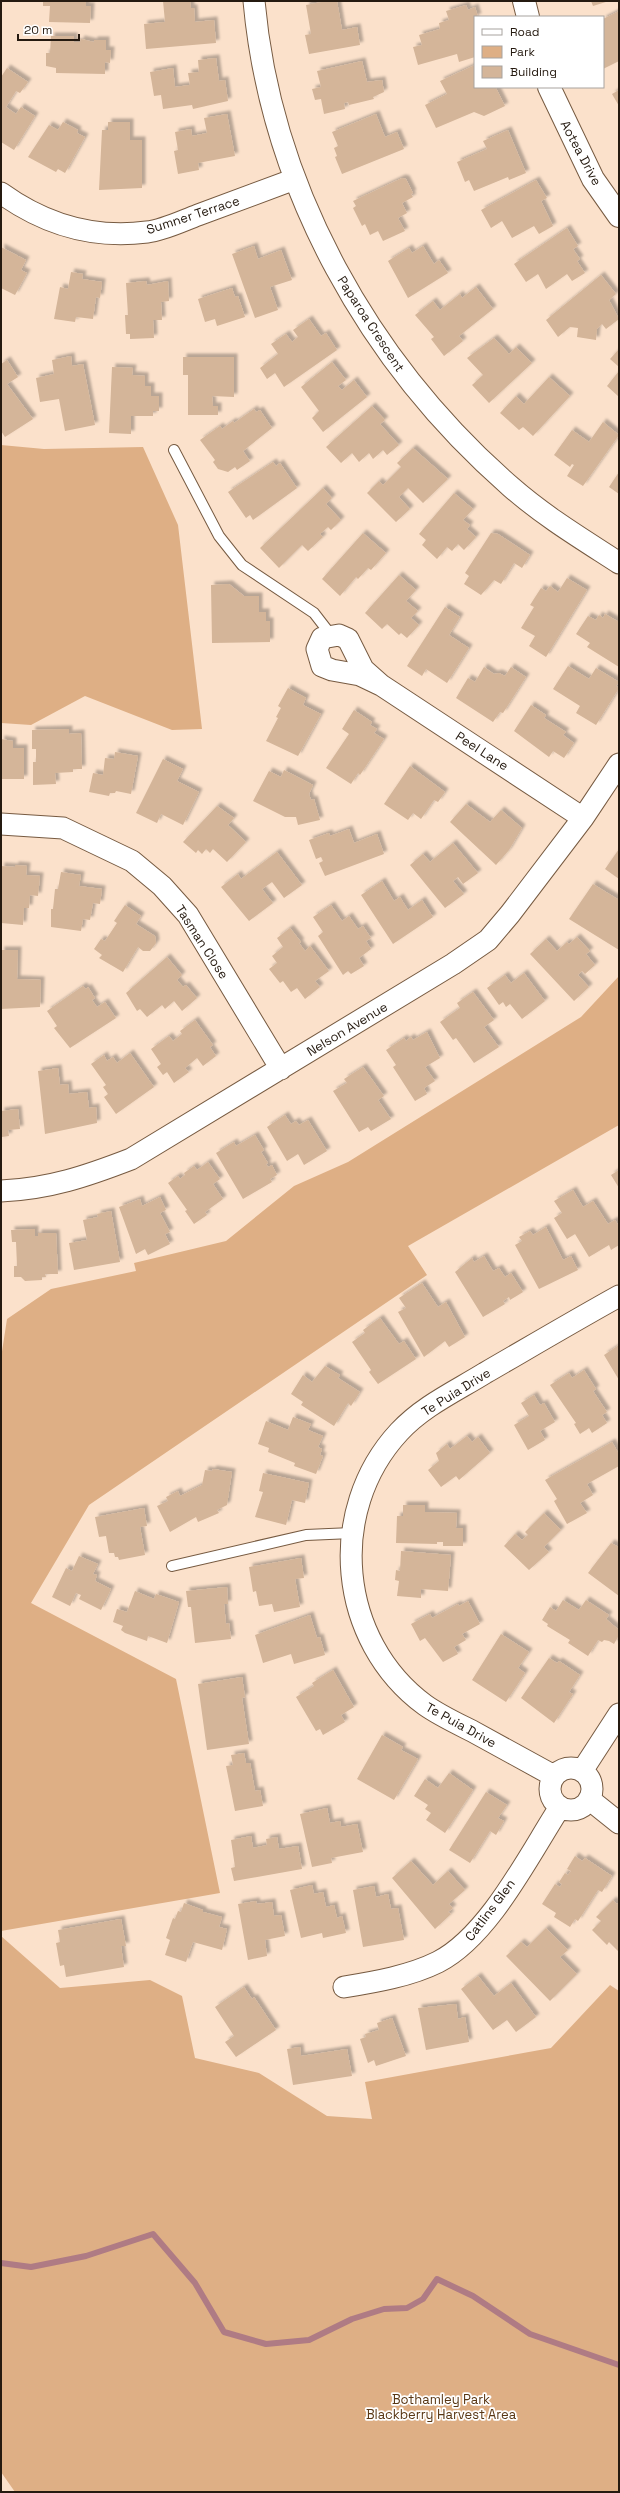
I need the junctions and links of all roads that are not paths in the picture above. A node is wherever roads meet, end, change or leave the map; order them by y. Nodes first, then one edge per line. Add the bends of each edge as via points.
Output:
1 (254, 1) edge
2 (524, 1) edge
3 (528, 16) edge
4 (549, 88) edge
5 (295, 179) junction
6 (1, 193) edge
7 (619, 216) edge
8 (174, 450) dead end
9 (619, 564) edge
10 (331, 635) junction
11 (381, 685) junction
12 (619, 764) edge
13 (583, 818) junction
14 (1, 824) edge
15 (281, 1069) junction
16 (1, 1192) edge
17 (619, 1296) edge
18 (352, 1533) junction
19 (172, 1566) dead end
20 (619, 1714) edge
21 (582, 1771) junction
22 (554, 1776) junction
23 (589, 1799) junction
24 (560, 1807) junction
25 (619, 1823) edge
26 (344, 1987) dead end

1 - 5 street, Paparoa Crescent via 261,55 271,100
2 - 3 street
4 - 7 street, Aotea Drive via 593,179
5 - 6 street, Sumner Terrace via 148,232 113,234 84,232 53,223 17,205
5 - 9 street, Paparoa Crescent via 312,220 352,297 395,365 426,402 460,439 511,487
8 - 10 lane via 219,536 242,566 314,613
10 - 11 street, Peel Lane via 348,639 363,669
10 - 11 street, Peel Lane via 322,638 317,649 322,666 360,675
11 - 13 street, Peel Lane
12 - 13 street, Nelson Avenue
13 - 15 street, Nelson Avenue via 488,940
14 - 15 street, Tasman Close via 63,828 132,861 162,886 188,915
15 - 16 street, Nelson Avenue via 131,1159 79,1179 30,1190
17 - 18 street, Te Puia Drive via 430,1406 400,1431 381,1455 366,1484
18 - 19 lane via 306,1536
18 - 22 street, Te Puia Drive via 350,1569 355,1600 372,1643 385,1664 425,1705
20 - 21 street
21 - 22 street via 567,1768
21 - 23 street via 590,1780 592,1787
22 - 24 street via 549,1789 554,1802
23 - 24 street via 573,1810
23 - 25 street
24 - 26 street, Catlins Glen via 503,1897 463,1946 438,1962 422,1968 378,1981

